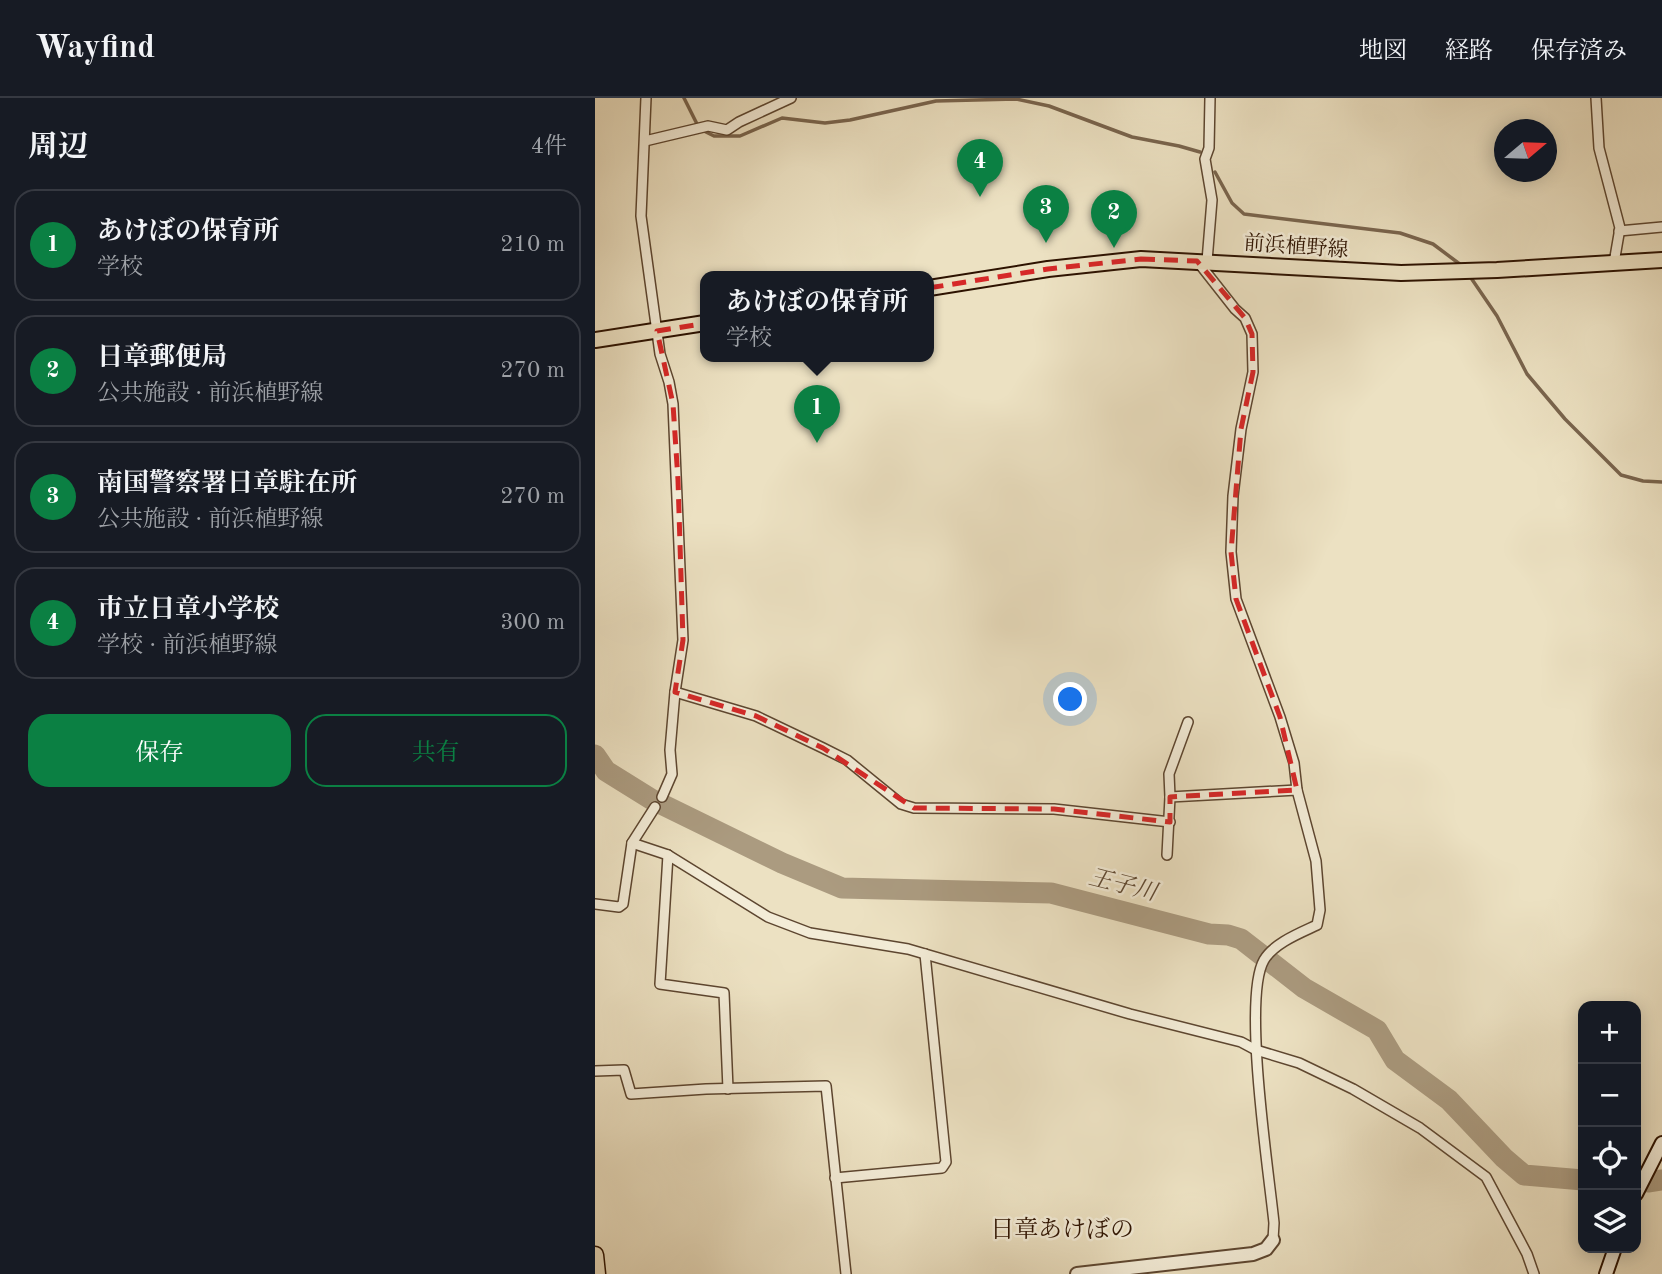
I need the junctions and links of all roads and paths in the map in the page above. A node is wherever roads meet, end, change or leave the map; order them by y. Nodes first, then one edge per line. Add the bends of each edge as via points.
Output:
1 (646, 98) edge
2 (790, 98) edge
3 (1210, 98) edge
4 (1596, 98) edge
5 (645, 141) junction
6 (1662, 227) edge
7 (1619, 231) junction
8 (1662, 260) edge
9 (1202, 261) junction
10 (1614, 263) junction
11 (934, 287) edge
12 (700, 324) edge
13 (657, 331) junction
14 (595, 340) edge
15 (675, 692) junction
16 (1188, 722) dead end
17 (1297, 790) junction
18 (661, 797) dead end
19 (1170, 797) junction
20 (655, 807) dead end
21 (1170, 822) junction
22 (632, 843) junction
23 (669, 855) junction
24 (1167, 855) dead end
25 (595, 904) edge
26 (925, 954) junction
27 (1256, 1050) junction
28 (595, 1071) edge
29 (728, 1089) junction
30 (1662, 1143) edge
31 (835, 1178) junction
32 (1638, 1190) edge
33 (1273, 1240) joint
34 (1613, 1253) edge
35 (595, 1255) edge
36 (1091, 1273) edge
37 (597, 1274) edge
38 (846, 1274) edge
39 (1077, 1274) edge
40 (1534, 1274) edge
41 (1606, 1274) edge

1 - 5 street
2 - 5 street via 727,130 708,126
3 - 9 street via 1205,159 1212,200
4 - 7 street via 1599,148
5 - 13 street via 641,216
6 - 7 street
7 - 10 street
8 - 10 main road, 前浜植野線
9 - 10 main road, 前浜植野線 via 1401,273
9 - 11 main road, 前浜植野線 via 1141,259
9 - 17 street via 1252,334 1253,372 1241,429 1231,552 1236,599 1280,717
12 - 13 main road
13 - 14 main road
13 - 15 street via 673,404 678,480 683,621
15 - 18 street via 671,774
15 - 21 street via 756,716 835,754 901,804 914,808 1054,809
16 - 19 street via 1170,768
17 - 19 street
17 - 27 street via 1316,861 1320,919 1318,925 1268,953 1262,963 1256,994
19 - 21 street
20 - 22 street
21 - 24 street
22 - 23 street
22 - 25 street via 623,904
23 - 26 street via 768,917 810,933
23 - 29 street via 660,984 724,993
26 - 27 street via 1241,1042
26 - 31 street via 946,1162 942,1168
27 - 33 street
27 - 40 street via 1299,1063 1353,1089 1420,1128 1486,1177
28 - 29 street via 624,1070 632,1094
29 - 31 street via 826,1086
30 - 32 street
31 - 38 street
33 - 36 street via 1253,1254
34 - 41 street
35 - 37 highway
36 - 39 street

